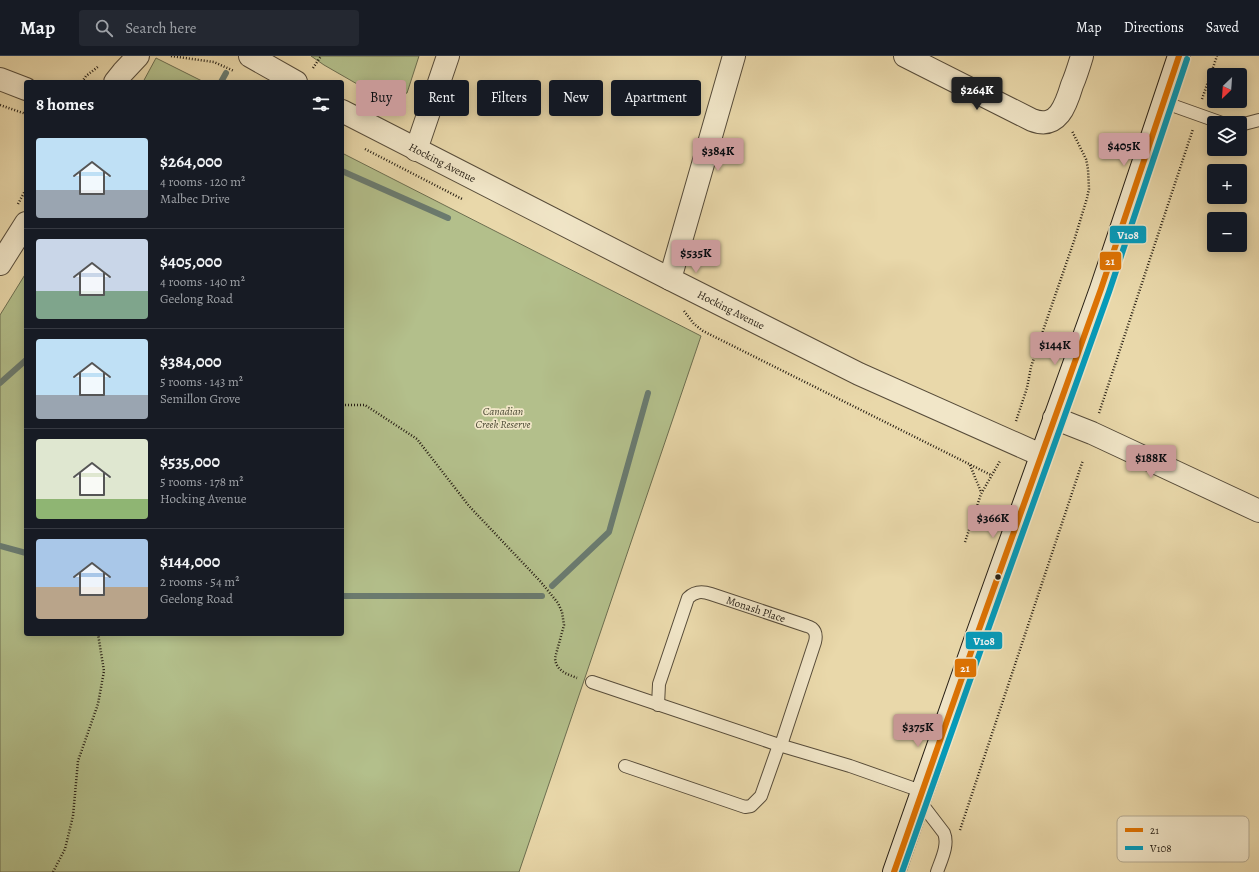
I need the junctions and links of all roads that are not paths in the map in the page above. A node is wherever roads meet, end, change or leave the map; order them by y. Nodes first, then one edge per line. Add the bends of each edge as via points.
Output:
1 (127, 56) edge
2 (138, 56) edge
3 (448, 56) edge
4 (734, 56) edge
5 (905, 56) edge
6 (1082, 56) edge
7 (1179, 56) edge
8 (245, 65) edge
9 (0, 79) edge
10 (116, 80) edge
11 (117, 80) edge
12 (290, 80) edge
13 (24, 88) edge
14 (1163, 102) junction
15 (344, 112) edge
16 (1207, 118) edge
17 (1259, 120) edge
18 (1247, 123) edge
19 (416, 150) junction
20 (24, 226) edge
21 (0, 264) edge
22 (670, 279) junction
23 (1054, 418) junction
24 (1041, 455) junction
25 (1259, 511) edge
26 (592, 682) road end
27 (658, 705) junction
28 (780, 745) junction
29 (625, 766) dead end
30 (920, 795) junction
31 (894, 872) edge
32 (937, 872) edge

1 - 10 street
2 - 11 street
3 - 19 street
4 - 22 street
5 - 6 street via 1032,120 1042,122 1051,120 1065,106
7 - 14 street
8 - 12 street
9 - 13 street
14 - 16 lane
14 - 23 street via 1104,281
15 - 19 street, Hocking Avenue
17 - 18 lane
19 - 22 street, Hocking Avenue
20 - 21 street
22 - 24 street, Hocking Avenue via 859,374
23 - 24 street
23 - 25 street via 1092,433
24 - 30 street
26 - 27 lane
27 - 28 lane
27 - 28 lane, Monash Place via 659,684 688,598 702,592 718,596 811,627 815,631 815,642
28 - 29 lane via 761,796 751,806 745,807
28 - 30 lane via 850,766
30 - 31 street
30 - 32 lane via 946,838

